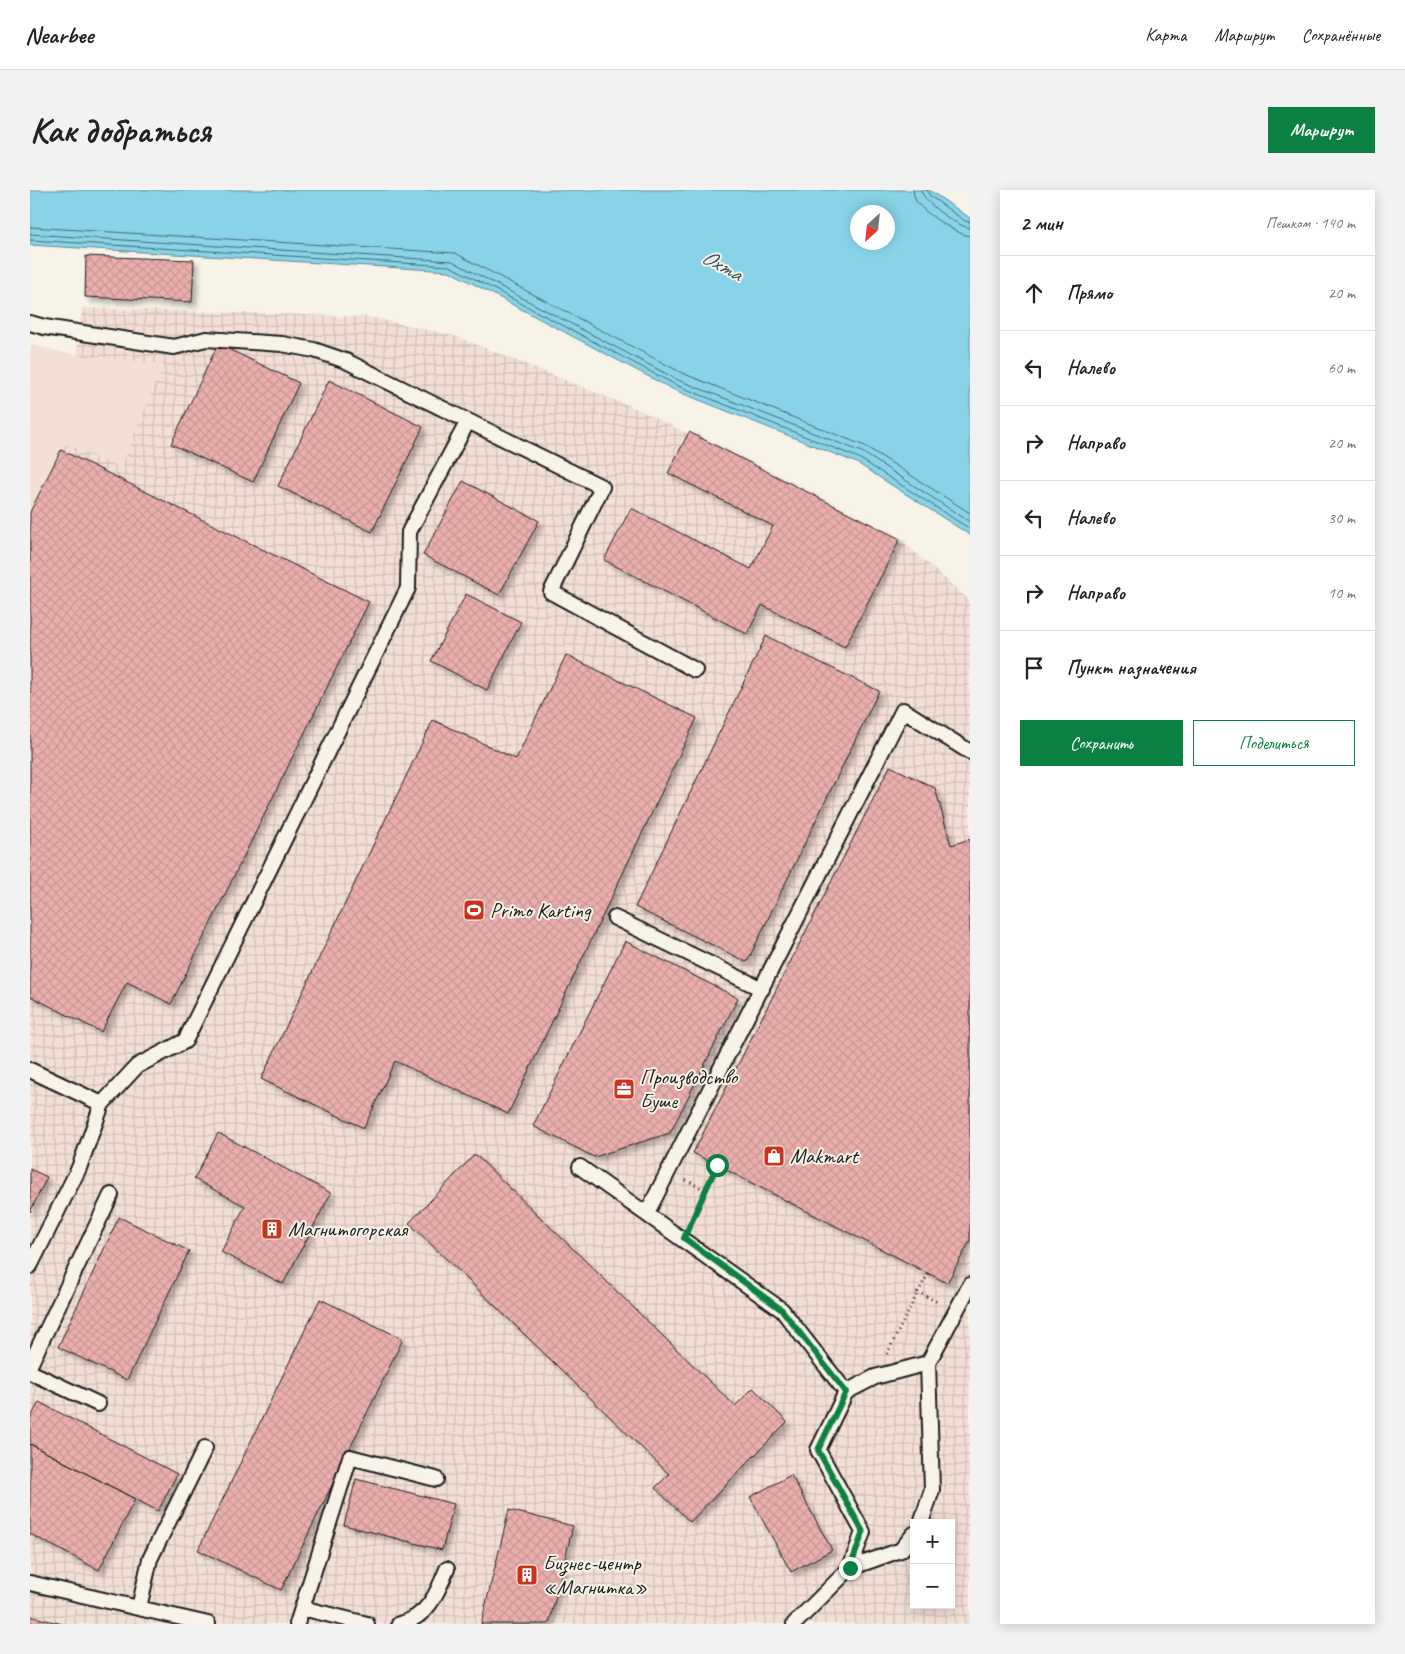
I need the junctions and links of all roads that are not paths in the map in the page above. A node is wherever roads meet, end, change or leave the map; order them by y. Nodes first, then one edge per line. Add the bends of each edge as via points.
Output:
1 (30, 323) edge
2 (468, 421) junction
3 (695, 670) dead end
4 (970, 752) edge
5 (615, 918) dead end
6 (762, 989) junction
7 (30, 1070) edge
8 (102, 1104) junction
9 (580, 1167) dead end
10 (111, 1195) dead end
11 (648, 1213) junction
12 (30, 1266) edge
13 (970, 1285) edge
14 (928, 1363) junction
15 (30, 1365) edge
16 (30, 1372) edge
17 (846, 1392) junction
18 (98, 1404) dead end
19 (205, 1448) dead end
20 (436, 1479) dead end
21 (922, 1519) edge
22 (910, 1539) edge
23 (850, 1568) junction
24 (447, 1569) dead end
25 (30, 1583) edge
26 (139, 1608) junction
27 (302, 1608) junction
28 (208, 1624) edge
29 (297, 1624) edge
30 (367, 1624) edge
31 (399, 1624) edge
32 (794, 1624) edge

1 - 2 lane via 174,348 206,339 282,344 314,350 346,361
2 - 3 lane via 602,487 551,592
2 - 8 lane via 410,532 408,588 185,1041 137,1066
4 - 6 lane via 903,710
5 - 6 lane
6 - 11 lane
7 - 8 lane
8 - 12 lane via 79,1168
9 - 11 lane
10 - 15 lane
11 - 17 lane via 782,1310
13 - 14 lane
14 - 17 lane via 875,1377
14 - 21 lane via 932,1490
16 - 18 lane
17 - 23 lane via 818,1450 863,1532
19 - 26 lane via 150,1559
20 - 27 lane via 350,1457
22 - 23 lane via 901,1550
23 - 32 lane
24 - 31 lane via 434,1600 412,1621
25 - 26 lane
26 - 28 lane
27 - 29 lane
27 - 30 lane

